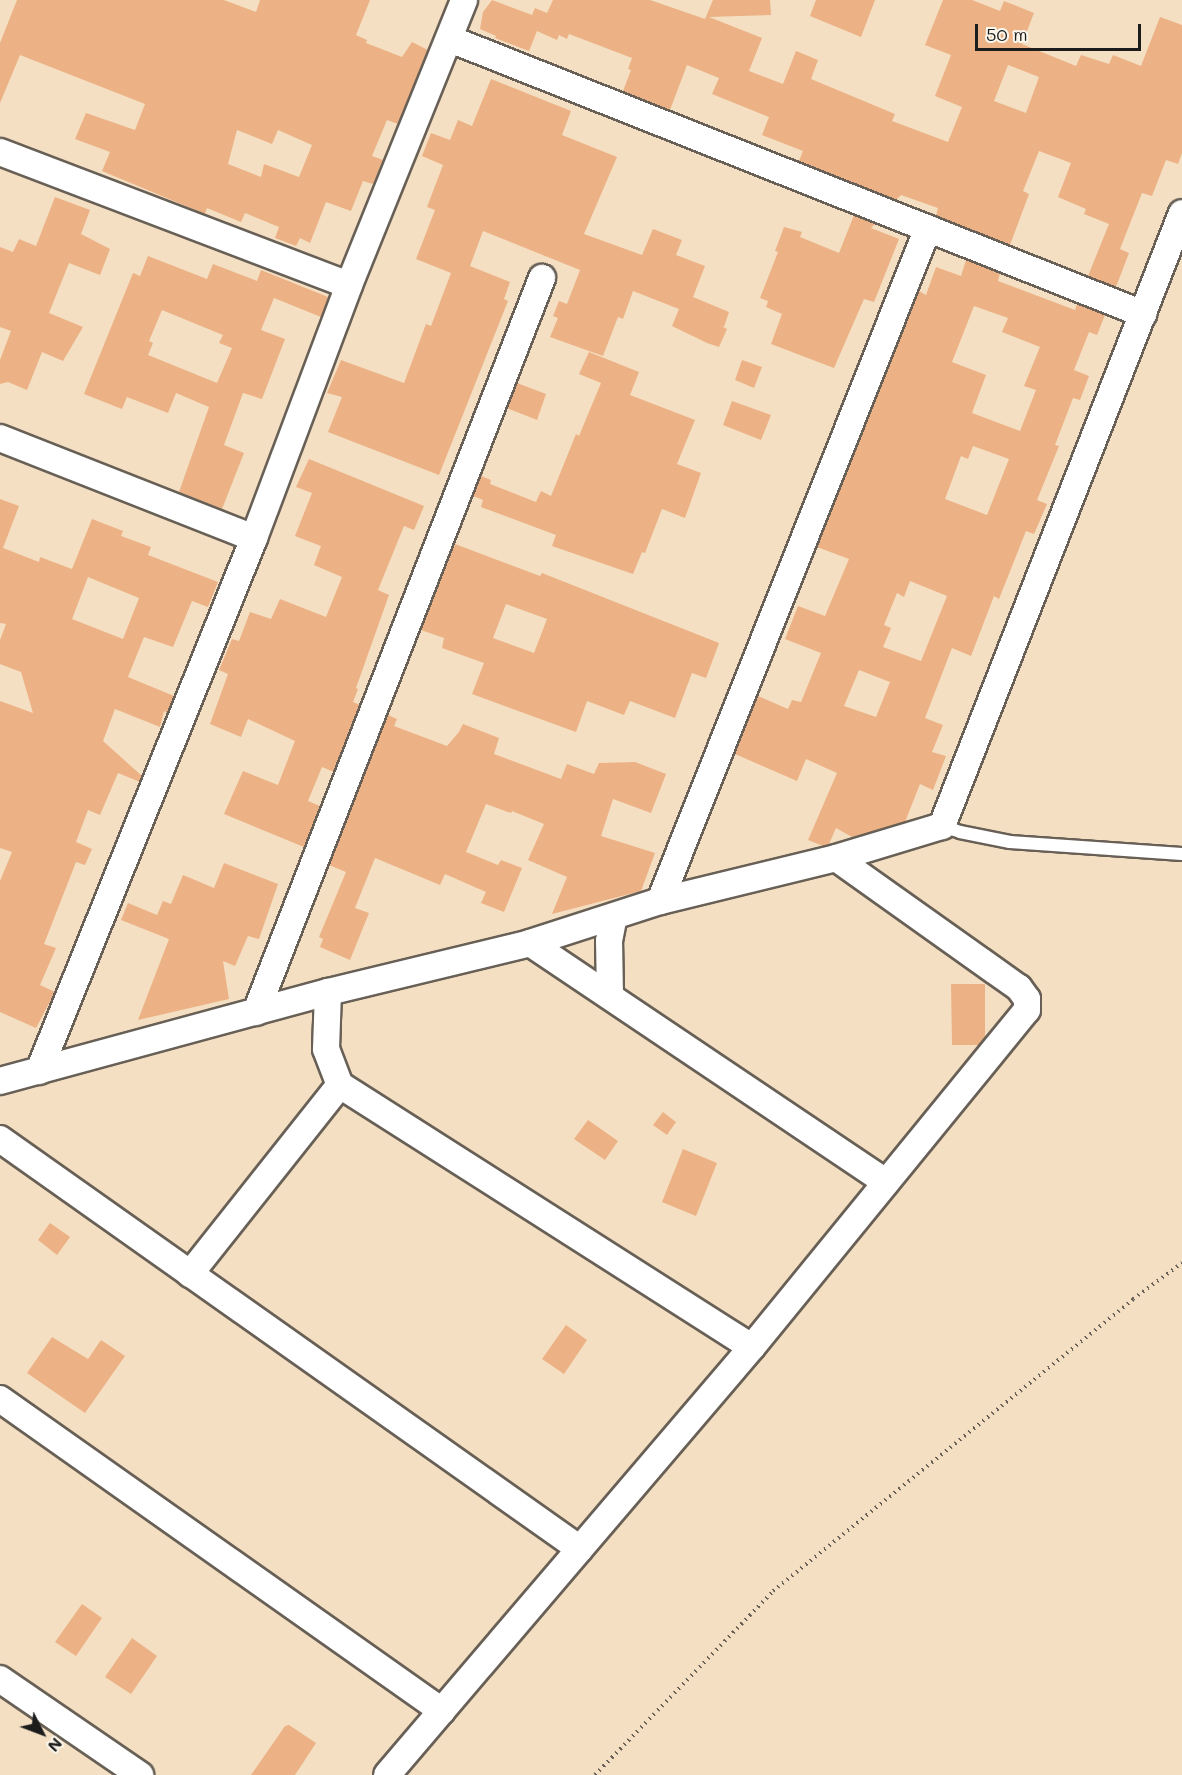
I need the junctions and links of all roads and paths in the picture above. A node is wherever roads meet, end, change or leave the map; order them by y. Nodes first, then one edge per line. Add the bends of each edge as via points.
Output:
1 (460, 1) edge
2 (450, 39) junction
3 (0, 152) edge
4 (1182, 213) edge
5 (928, 228) junction
6 (542, 278) dead end
7 (349, 285) junction
8 (1143, 314) junction
9 (0, 438) edge
10 (254, 538) junction
11 (942, 826) junction
12 (1182, 854) edge
13 (836, 858) junction
14 (660, 901) junction
15 (614, 916) junction
16 (530, 943) junction
17 (328, 992) junction
18 (610, 996) junction
19 (256, 1012) junction
20 (39, 1071) junction
21 (0, 1081) edge
22 (340, 1085) junction
23 (0, 1138) edge
24 (886, 1182) junction
25 (1182, 1263) edge
26 (190, 1274) junction
27 (752, 1347) junction
28 (0, 1399) edge
29 (580, 1549) junction
30 (0, 1679) edge
31 (442, 1711) junction
32 (141, 1775) edge
33 (387, 1775) edge
34 (595, 1775) edge

1 - 2 street
2 - 5 street
2 - 7 street
3 - 7 street
4 - 8 street
5 - 8 street
5 - 14 street
6 - 19 street
7 - 10 street
8 - 11 street
9 - 10 street
10 - 20 street
11 - 12 lane via 1010,842
11 - 13 street
13 - 14 street
13 - 24 street via 1019,988 1027,999 1027,1010
14 - 15 street
15 - 16 street
15 - 18 street via 609,941
16 - 17 street
16 - 18 street
17 - 19 street
17 - 22 street via 326,1049
18 - 24 street
19 - 20 street
20 - 21 street
22 - 26 street
22 - 27 street
23 - 26 street
24 - 27 street
25 - 34 path via 773,1591
26 - 29 street
27 - 29 street
28 - 31 street
29 - 31 street
30 - 32 street
31 - 33 street

